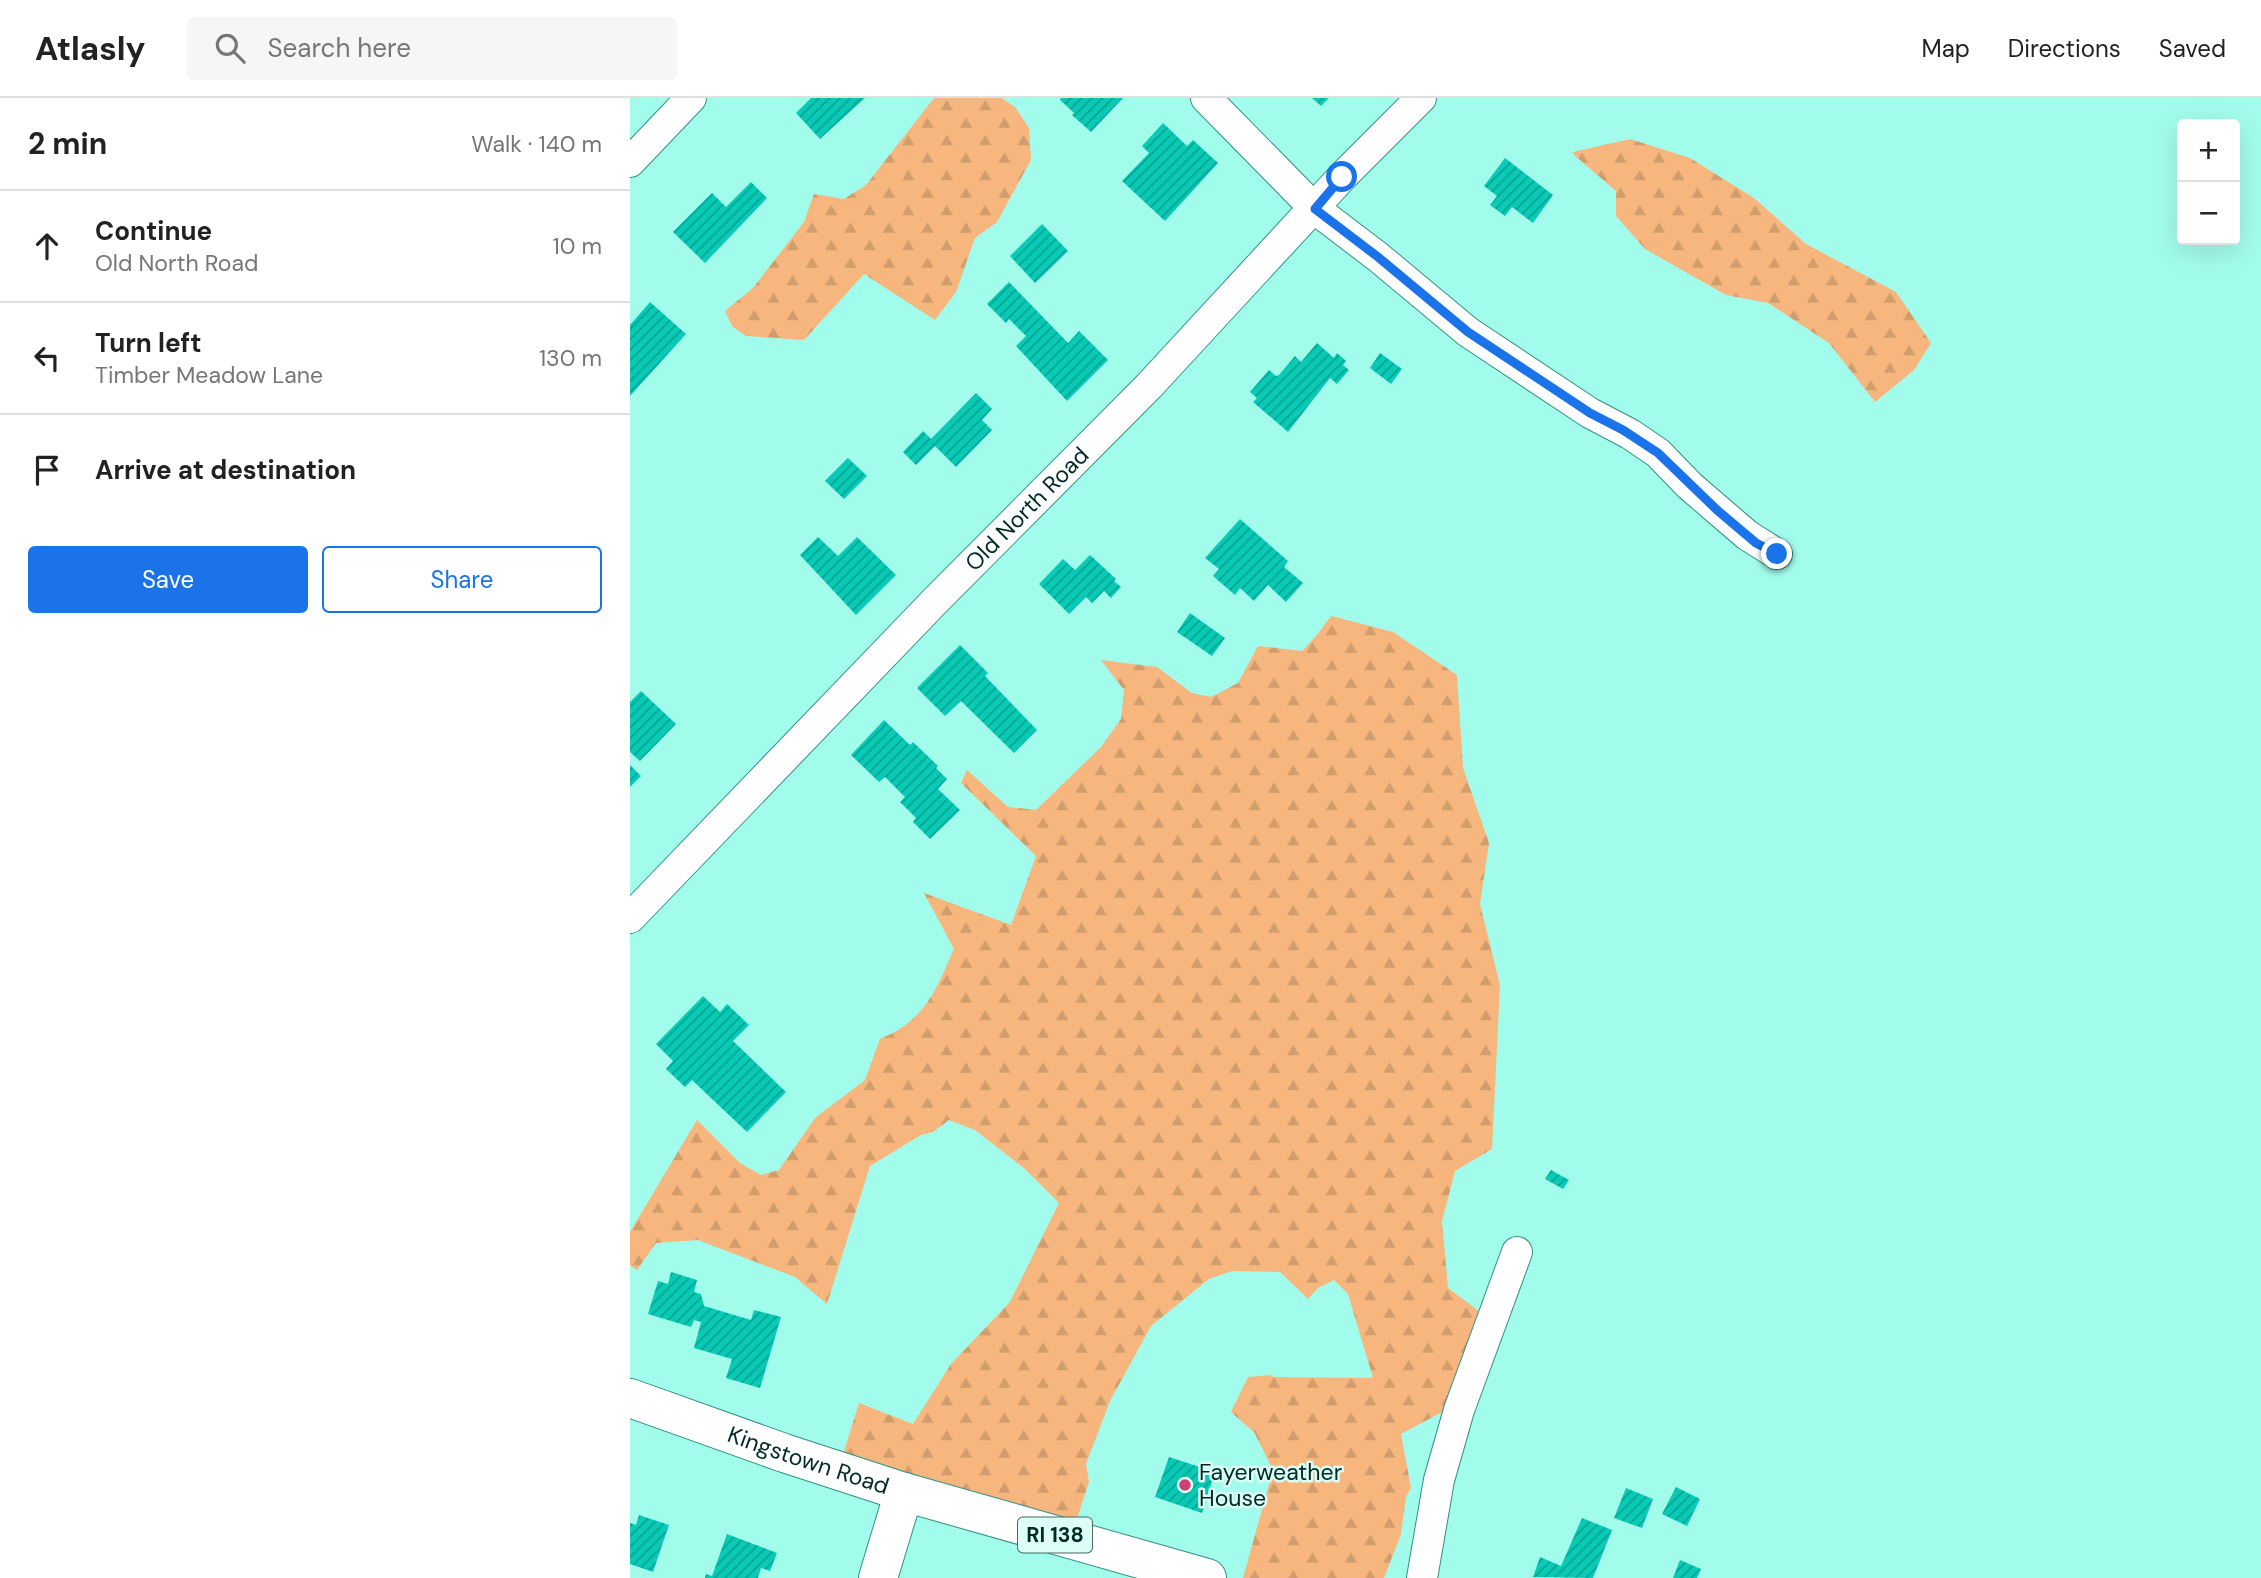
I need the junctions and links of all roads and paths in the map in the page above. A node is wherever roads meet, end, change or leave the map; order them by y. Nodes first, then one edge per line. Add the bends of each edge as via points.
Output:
1 (691, 98) edge
2 (1206, 98) edge
3 (1421, 98) edge
4 (630, 162) edge
5 (1315, 209) junction
6 (1777, 554) dead end
7 (630, 918) edge
8 (1517, 1252) dead end
9 (630, 1398) edge
10 (904, 1492) junction
11 (878, 1578) edge
12 (1207, 1578) edge
13 (1422, 1578) edge

1 - 4 street
2 - 5 street
3 - 5 street, Old North Road
5 - 6 street via 1468,332 1658,453 1717,510 1756,543
5 - 7 street, Old North Road via 1149,387
8 - 13 street via 1452,1433
9 - 10 main road, Kingstown Road / RI 138
10 - 11 main road, Kingstown Road
10 - 12 main road, RI 138

